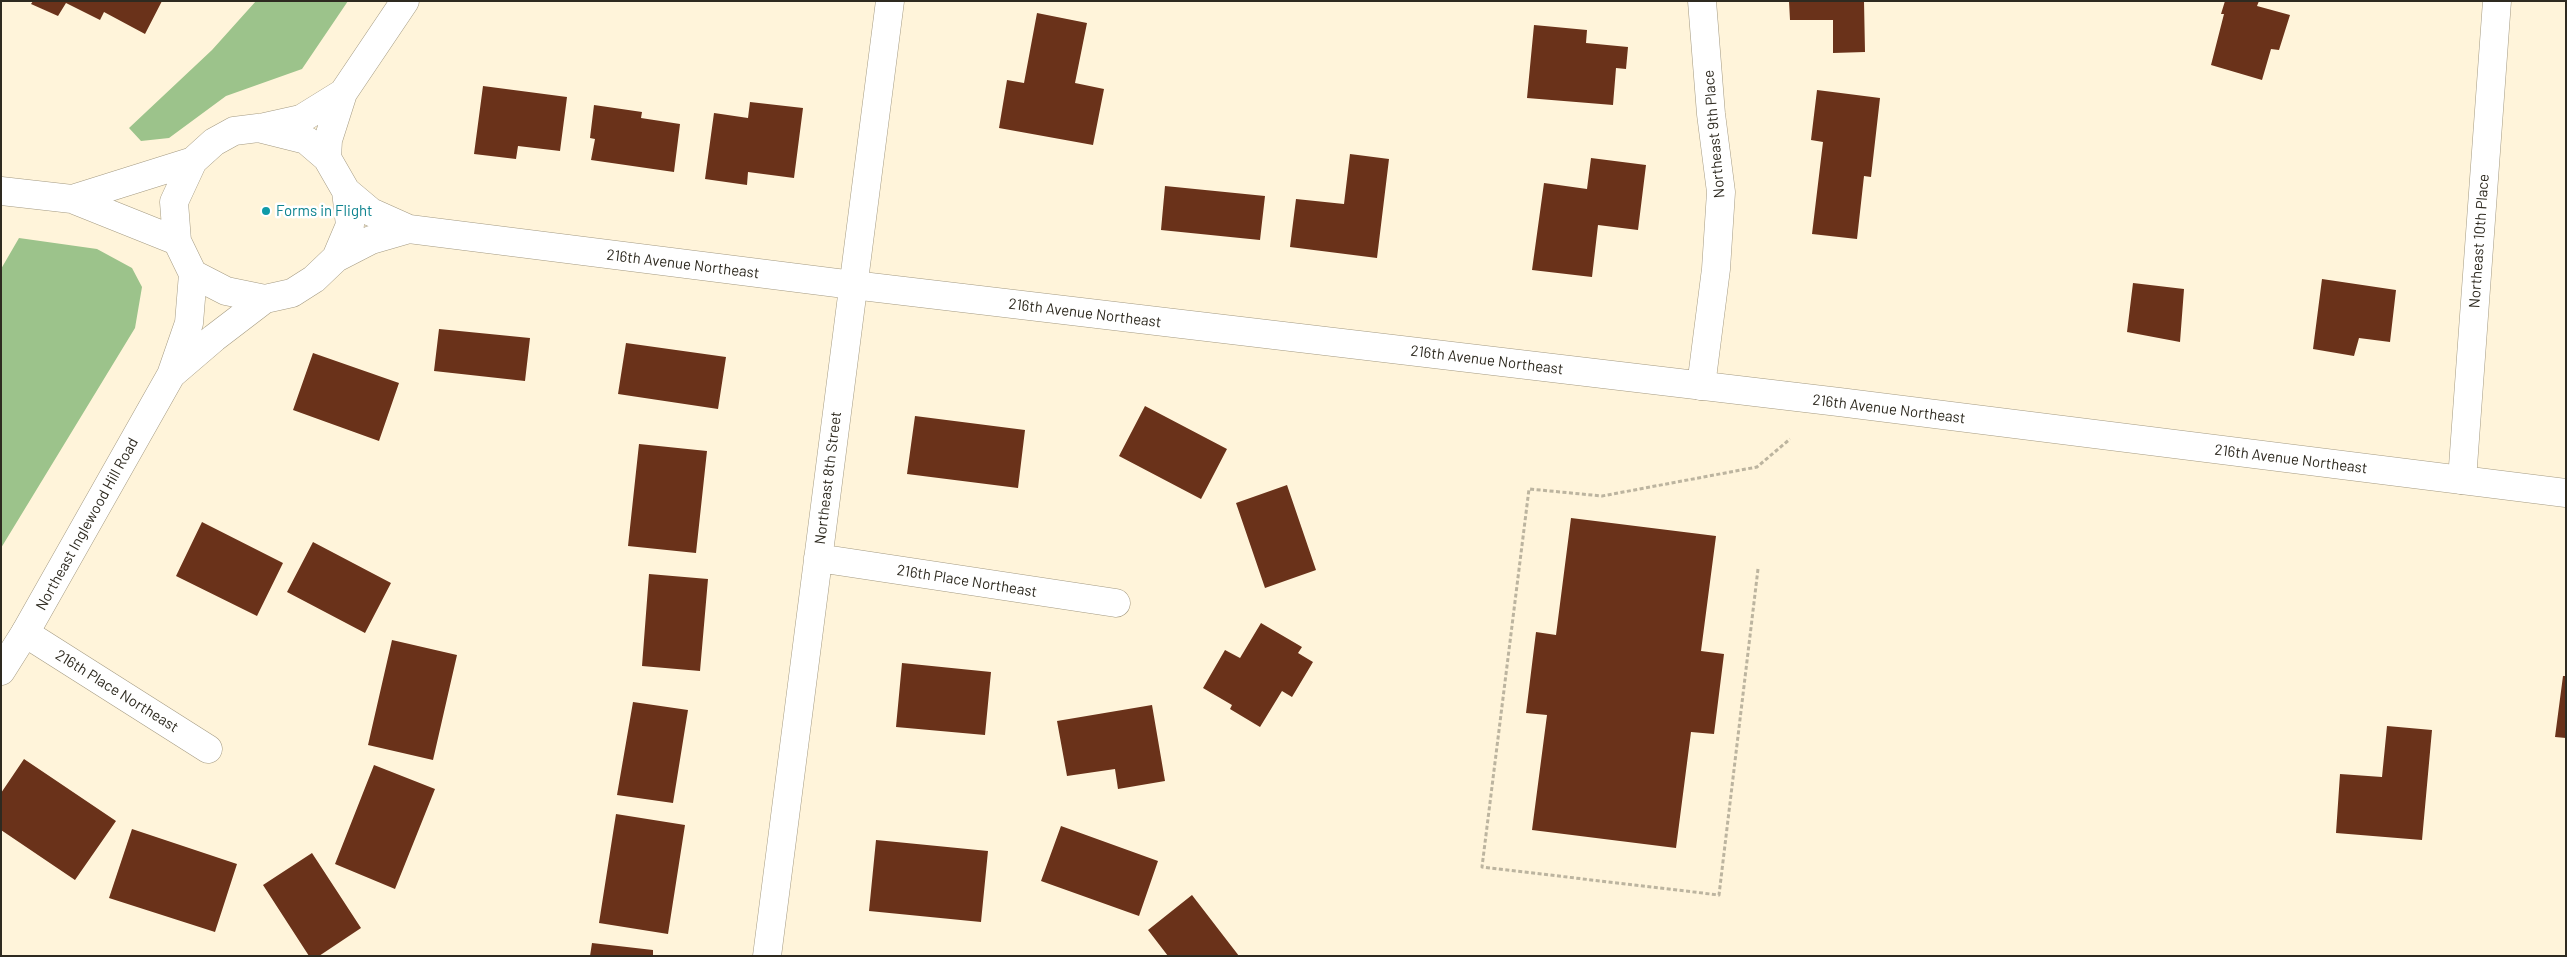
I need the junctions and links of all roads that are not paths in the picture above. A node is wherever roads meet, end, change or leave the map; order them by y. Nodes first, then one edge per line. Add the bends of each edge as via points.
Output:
1 (406, 1) edge
2 (890, 1) edge
3 (1702, 1) edge
4 (2497, 1) edge
5 (344, 93) junction
6 (258, 128) junction
7 (327, 158) junction
8 (193, 161) junction
9 (1, 190) edge
10 (346, 191) junction
11 (72, 199) junction
12 (409, 228) junction
13 (177, 241) junction
14 (336, 258) junction
15 (193, 274) junction
16 (853, 285) junction
17 (265, 299) junction
18 (171, 375) junction
19 (1701, 386) junction
20 (2462, 480) junction
21 (2566, 494) edge
22 (818, 558) junction
23 (1116, 603) dead end
24 (25, 633) junction
25 (1, 671) edge
26 (208, 748) dead end
27 (768, 956) edge

1 - 5 street
2 - 16 street, Northeast 8th Street
3 - 19 street, Northeast 9th Place via 1721,192 1716,269
4 - 20 street, Northeast 10th Place
5 - 6 street via 301,119
5 - 7 street via 328,140
6 - 7 street via 306,140
6 - 8 street via 234,131 214,142
7 - 10 street
8 - 11 street
8 - 13 street via 174,202
9 - 11 street
10 - 12 street, 216th Avenue Northeast via 371,212
10 - 14 street via 350,225
11 - 13 street
12 - 14 street, 216th Avenue Northeast via 370,240
12 - 16 street, 216th Avenue Northeast
13 - 15 street
14 - 17 street via 292,294
15 - 17 street via 226,291
15 - 18 street, Northeast Inglewood Hill Road via 189,324
16 - 19 street, 216th Avenue Northeast
16 - 22 street, Northeast 8th Street
17 - 18 street, Northeast Inglewood Hill Road
18 - 24 street, Northeast Inglewood Hill Road
19 - 20 street, 216th Avenue Northeast
20 - 21 street, 216th Avenue Northeast
22 - 23 street, 216th Place Northeast
22 - 27 street, Northeast 8th Street
24 - 25 street, Northeast Inglewood Hill Road
24 - 26 street, 216th Place Northeast

